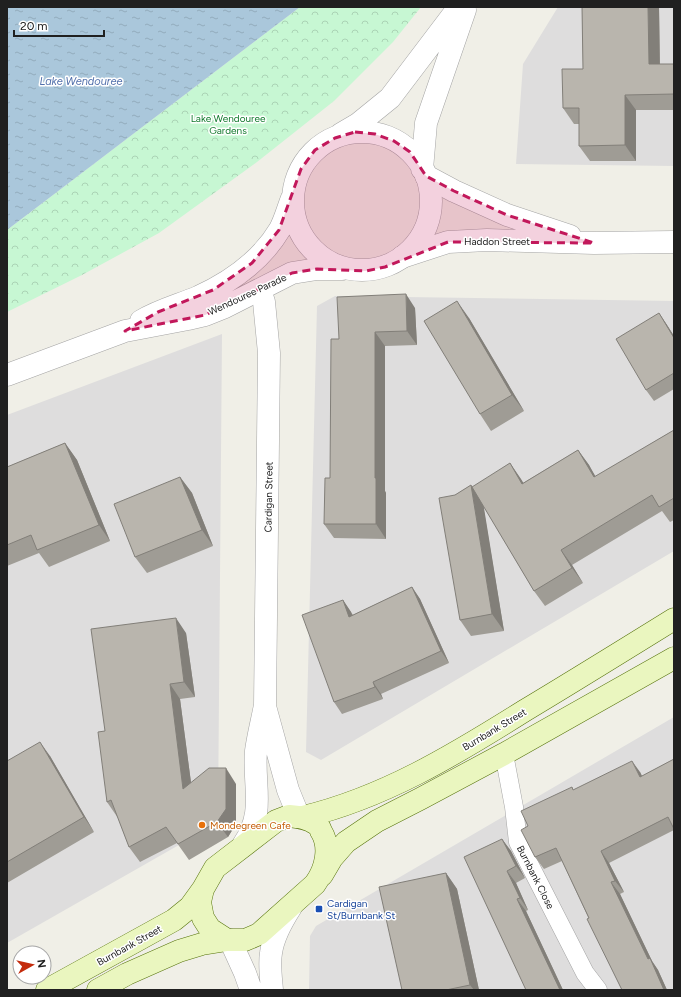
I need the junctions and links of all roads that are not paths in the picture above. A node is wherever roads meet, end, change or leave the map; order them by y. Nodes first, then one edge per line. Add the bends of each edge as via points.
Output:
1 (459, 7) edge
2 (466, 7) edge
3 (335, 138) junction
4 (424, 173) junction
5 (293, 192) junction
6 (674, 242) edge
7 (594, 243) junction
8 (402, 257) junction
9 (347, 269) junction
10 (260, 290) junction
11 (125, 331) junction
12 (7, 375) edge
13 (674, 619) edge
14 (674, 658) edge
15 (265, 705) junction
16 (504, 754) junction
17 (301, 817) junction
18 (244, 845) junction
19 (322, 875) junction
20 (203, 889) junction
21 (292, 905) junction
22 (229, 940) junction
23 (47, 990) edge
24 (98, 990) edge
25 (251, 990) edge
26 (272, 990) edge
27 (598, 990) edge

1 - 3 street via 390,98 358,124
2 - 4 street via 426,124
3 - 4 street via 355,132 375,134 394,141 410,152
3 - 5 street via 315,150 301,169
4 - 7 street, Haddon Street via 454,191 507,215
4 - 8 street via 430,198 428,221 418,241
5 - 9 street via 294,217 305,241 323,259
5 - 11 street, Wendouree Parade via 280,230 263,252 240,273 213,290 158,312
6 - 7 street, Haddon Street
7 - 8 street, Haddon Street via 487,240 448,242
8 - 9 street via 385,267 366,271
9 - 10 street, Wendouree Parade via 298,272
10 - 11 street, Wendouree Parade via 205,314
10 - 15 street, Cardigan Street via 264,302 270,353
11 - 12 street, Wendouree Parade
13 - 17 main road, Burnbank Street via 478,740 417,774 371,796 328,811
14 - 16 main road
15 - 17 street, Cardigan Street via 288,790
15 - 18 street, Cardigan Street via 256,752 256,811 252,830
16 - 19 main road via 366,828 339,850
16 - 27 lane, Burnbank Close via 518,842 585,973
17 - 18 main road, Burnbank Street via 289,816 276,821
17 - 19 main road via 317,824 324,836 327,853
18 - 20 main road, Burnbank Street via 215,868
19 - 21 main road
20 - 22 main road via 200,902 203,918 210,930
20 - 23 main road, Burnbank Street via 190,907 174,920
21 - 22 main road via 259,934 245,940
21 - 26 street via 272,945
22 - 24 main road via 179,951
22 - 25 street

